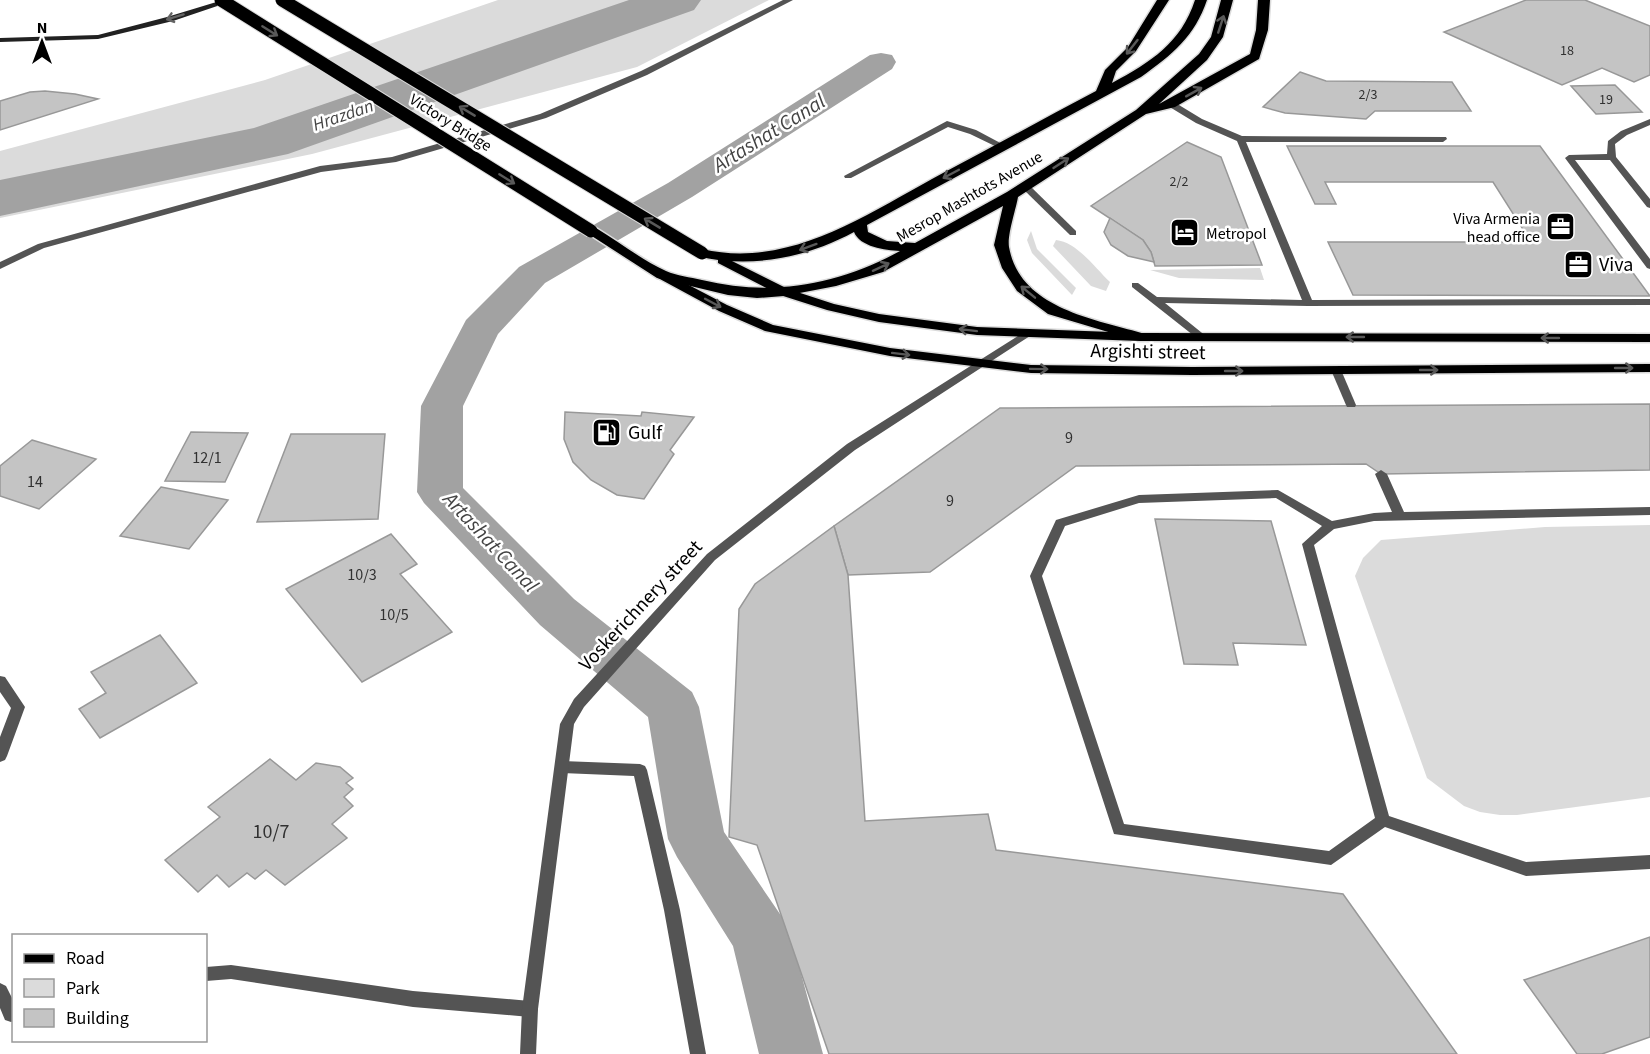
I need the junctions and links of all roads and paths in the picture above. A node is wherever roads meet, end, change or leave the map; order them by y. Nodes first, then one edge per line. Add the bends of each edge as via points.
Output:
1 (221, 0) edge
2 (231, 0) edge
3 (282, 0) edge
4 (789, 0) edge
5 (1163, 0) edge
6 (1202, 0) edge
7 (1227, 0) edge
8 (1264, 0) edge
9 (0, 40) edge
10 (1102, 92) junction
11 (1171, 104) junction
12 (1140, 112) junction
13 (1650, 122) edge
14 (1241, 139) junction
15 (1443, 139) dead end
16 (1002, 146) junction
17 (1612, 157) junction
18 (848, 176) dead end
19 (1018, 191) junction
20 (1650, 204) edge
21 (860, 222) junction
22 (1073, 233) dead end
23 (919, 247) junction
24 (722, 260) junction
25 (0, 266) edge
26 (1650, 266) edge
27 (662, 275) junction
28 (1135, 285) dead end
29 (784, 292) junction
30 (1153, 300) junction
31 (1650, 302) edge
32 (1308, 303) junction
33 (1026, 334) junction
34 (1140, 337) junction
35 (1202, 337) junction
36 (1650, 338) edge
37 (981, 364) junction
38 (1650, 368) edge
39 (1336, 370) junction
40 (1351, 405) dead end
41 (1381, 474) dead end
42 (1650, 511) edge
43 (1400, 517) junction
44 (1330, 526) junction
45 (0, 681) edge
46 (0, 756) edge
47 (562, 767) junction
48 (1383, 820) junction
49 (1650, 862) edge
50 (207, 974) edge
51 (0, 991) edge
52 (530, 1009) junction
53 (8, 1016) edge
54 (528, 1054) edge
55 (698, 1054) edge

1 -> 27 highway, Victory Bridge, bridge
2 -> 9 street via 98,37
24 -> 3 highway, Victory Bridge, bridge via 702,253
4 - 25 street via 644,74 543,116 393,160 320,169 41,246
5 -> 10 highway via 1132,49 1111,70
6 - 10 highway, Mesrop Mashtots Avenue via 1188,33 1173,49
12 -> 7 highway, Mesrop Mashtots Avenue via 1203,57 1217,37
11 -> 8 highway via 1254,56 1262,30
10 - 16 highway, Mesrop Mashtots Avenue
11 - 12 highway
11 - 14 street
19 -> 12 highway, Mesrop Mashtots Avenue
13 - 17 street via 1611,143
14 - 15 street
14 - 32 street
16 - 18 street via 947,124
16 -> 21 highway, Mesrop Mashtots Avenue
17 - 20 street
17 - 26 street via 1569,158
19 - 22 street
19 - 23 highway, Mesrop Mashtots Avenue
34 -> 19 highway via 1053,311 1022,288 1001,245
21 - 23 highway via 861,234 872,242
21 -> 24 highway, Mesrop Mashtots Avenue via 838,235 787,254
29 -> 23 highway, Mesrop Mashtots Avenue via 878,269
24 - 29 main road, Argishti street
27 - 29 highway, Mesrop Mashtots Avenue via 728,291
27 -> 37 main road, Argishti street via 770,328 873,349
28 - 30 street
33 -> 29 main road, Argishti street via 879,318
30 - 32 street
30 - 35 street
31 - 32 street
33 - 34 main road, Argishti street
33 - 37 street, Voskerichnery street
34 - 35 main road, Argishti street
36 -> 35 main road, Argishti street
37 -> 39 main road, Argishti street via 1031,369
37 - 47 street, Voskerichnery street via 851,447 711,557 579,703 567,724
39 -> 38 main road, Argishti street
39 - 40 street
41 - 43 street
42 - 43 street
43 - 44 street via 1374,517
44 - 48 street via 1308,544
44 - 48 street via 1278,494 1139,499 1060,523 1036,576 1119,830 1331,858
45 - 46 street via 18,707
47 - 52 street, Voskerichnery street
47 - 55 street via 640,770 672,910
48 - 49 street via 1526,869
50 - 52 street via 231,972 412,999
51 - 53 street
52 - 54 street, Voskerichnery street

